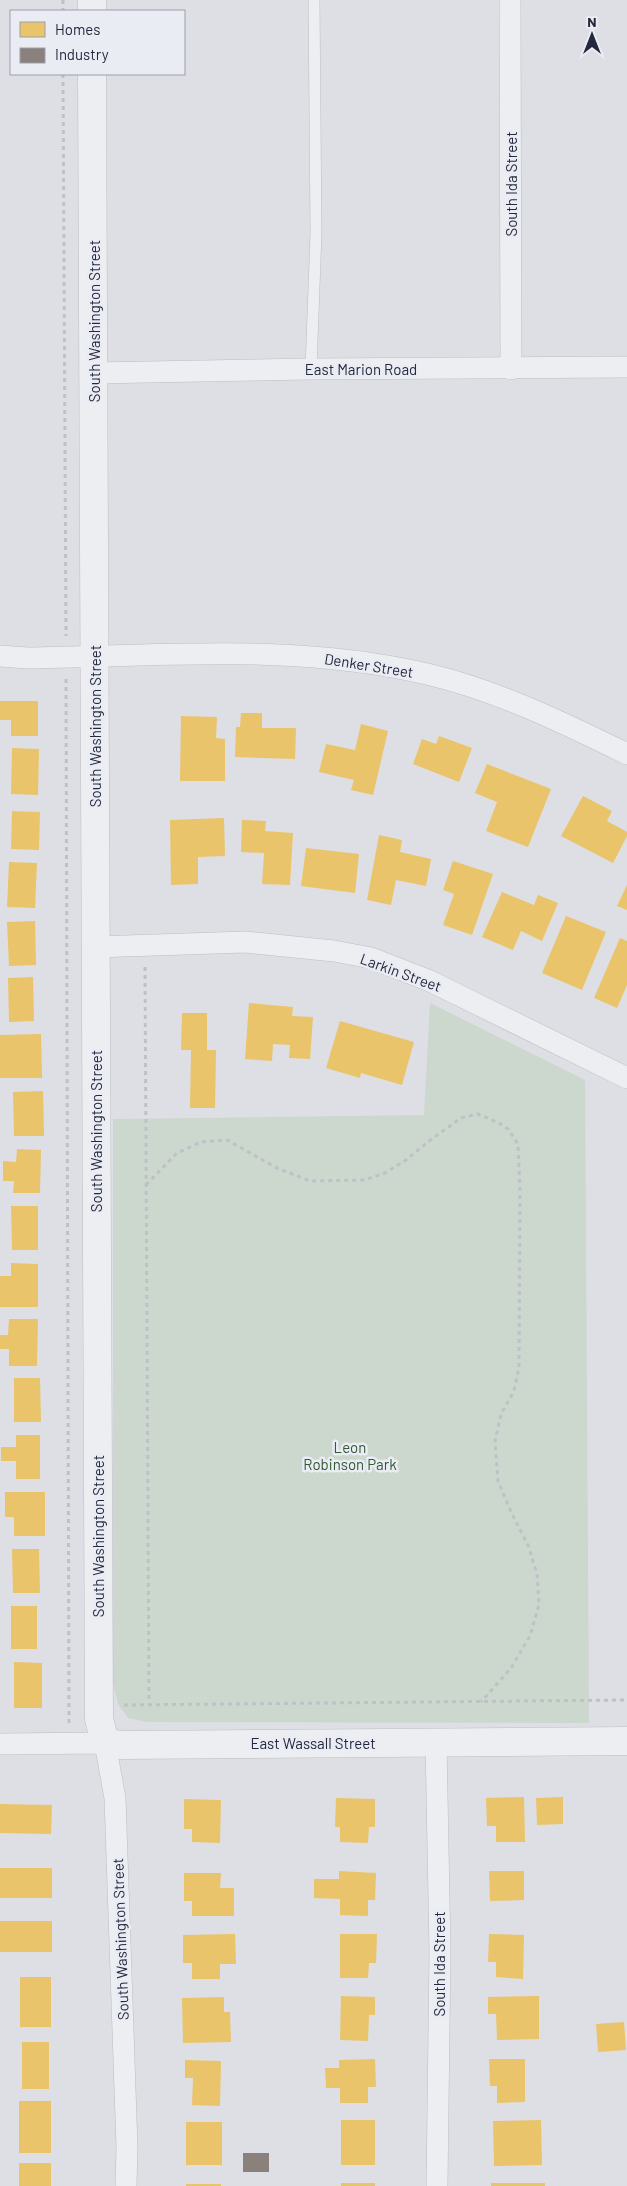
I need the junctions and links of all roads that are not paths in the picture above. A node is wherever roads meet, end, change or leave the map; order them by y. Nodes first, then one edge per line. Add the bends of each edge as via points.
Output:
1 (314, 0) edge
2 (510, 0) edge
3 (92, 75) edge
4 (627, 367) edge
5 (311, 368) junction
6 (511, 368) junction
7 (94, 373) junction
8 (0, 656) edge
9 (95, 657) junction
10 (627, 754) edge
11 (95, 947) junction
12 (627, 1078) edge
13 (627, 1741) edge
14 (436, 1742) junction
15 (105, 1743) junction
16 (0, 1744) edge
17 (126, 2186) edge
18 (438, 2186) edge

1 - 5 lane via 316,234
2 - 6 street, South Ida Street
3 - 7 street, South Washington Street
4 - 6 street, East Marion Road
5 - 6 street, East Marion Road
5 - 7 street, East Marion Road
7 - 9 street, South Washington Street
8 - 9 street
9 - 10 street, Denker Street via 310,656 410,671 474,687
9 - 11 street, South Washington Street
11 - 12 street, Larkin Street via 245,942 371,958 430,981
11 - 15 street, South Washington Street via 99,1719
13 - 14 street, East Wassall Street
14 - 15 street, East Wassall Street
14 - 18 street, South Ida Street via 440,1952
15 - 16 street, East Wassall Street
15 - 17 street, South Washington Street via 115,1798

